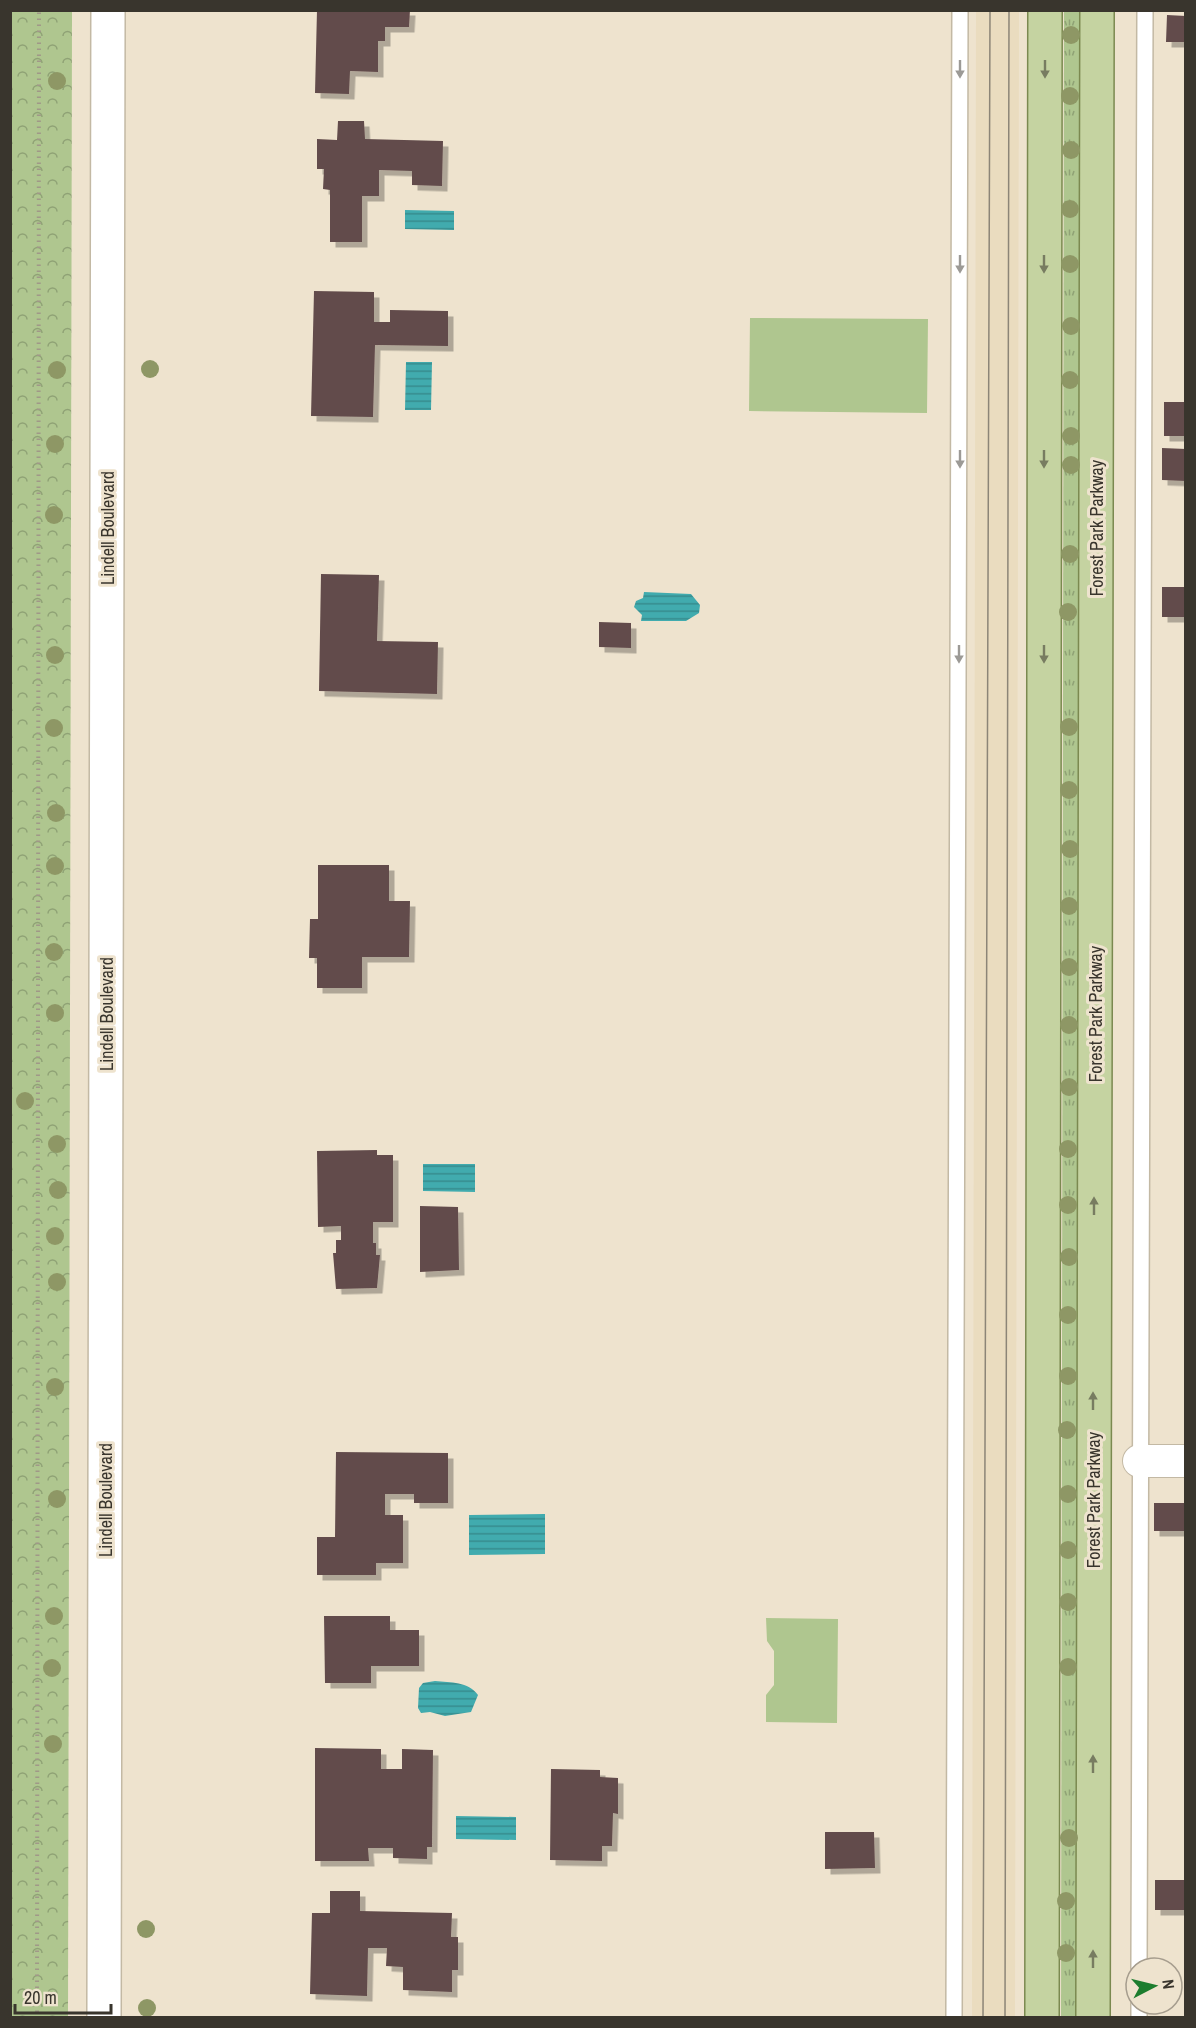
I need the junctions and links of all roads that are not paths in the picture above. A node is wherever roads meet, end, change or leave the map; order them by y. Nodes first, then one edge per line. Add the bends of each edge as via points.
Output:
1 (108, 10) edge
2 (960, 10) edge
3 (1045, 10) edge
4 (1097, 10) edge
5 (1145, 10) edge
6 (1139, 1461) junction
7 (1185, 1461) edge
8 (1139, 1956) edge
9 (104, 2018) edge
10 (954, 2018) edge
11 (1042, 2018) edge
12 (1093, 2018) edge

1 - 9 main road, Lindell Boulevard
2 -> 10 lane
3 -> 11 main road
12 -> 4 main road, Forest Park Parkway
5 - 6 lane
6 - 7 street
6 - 8 lane

